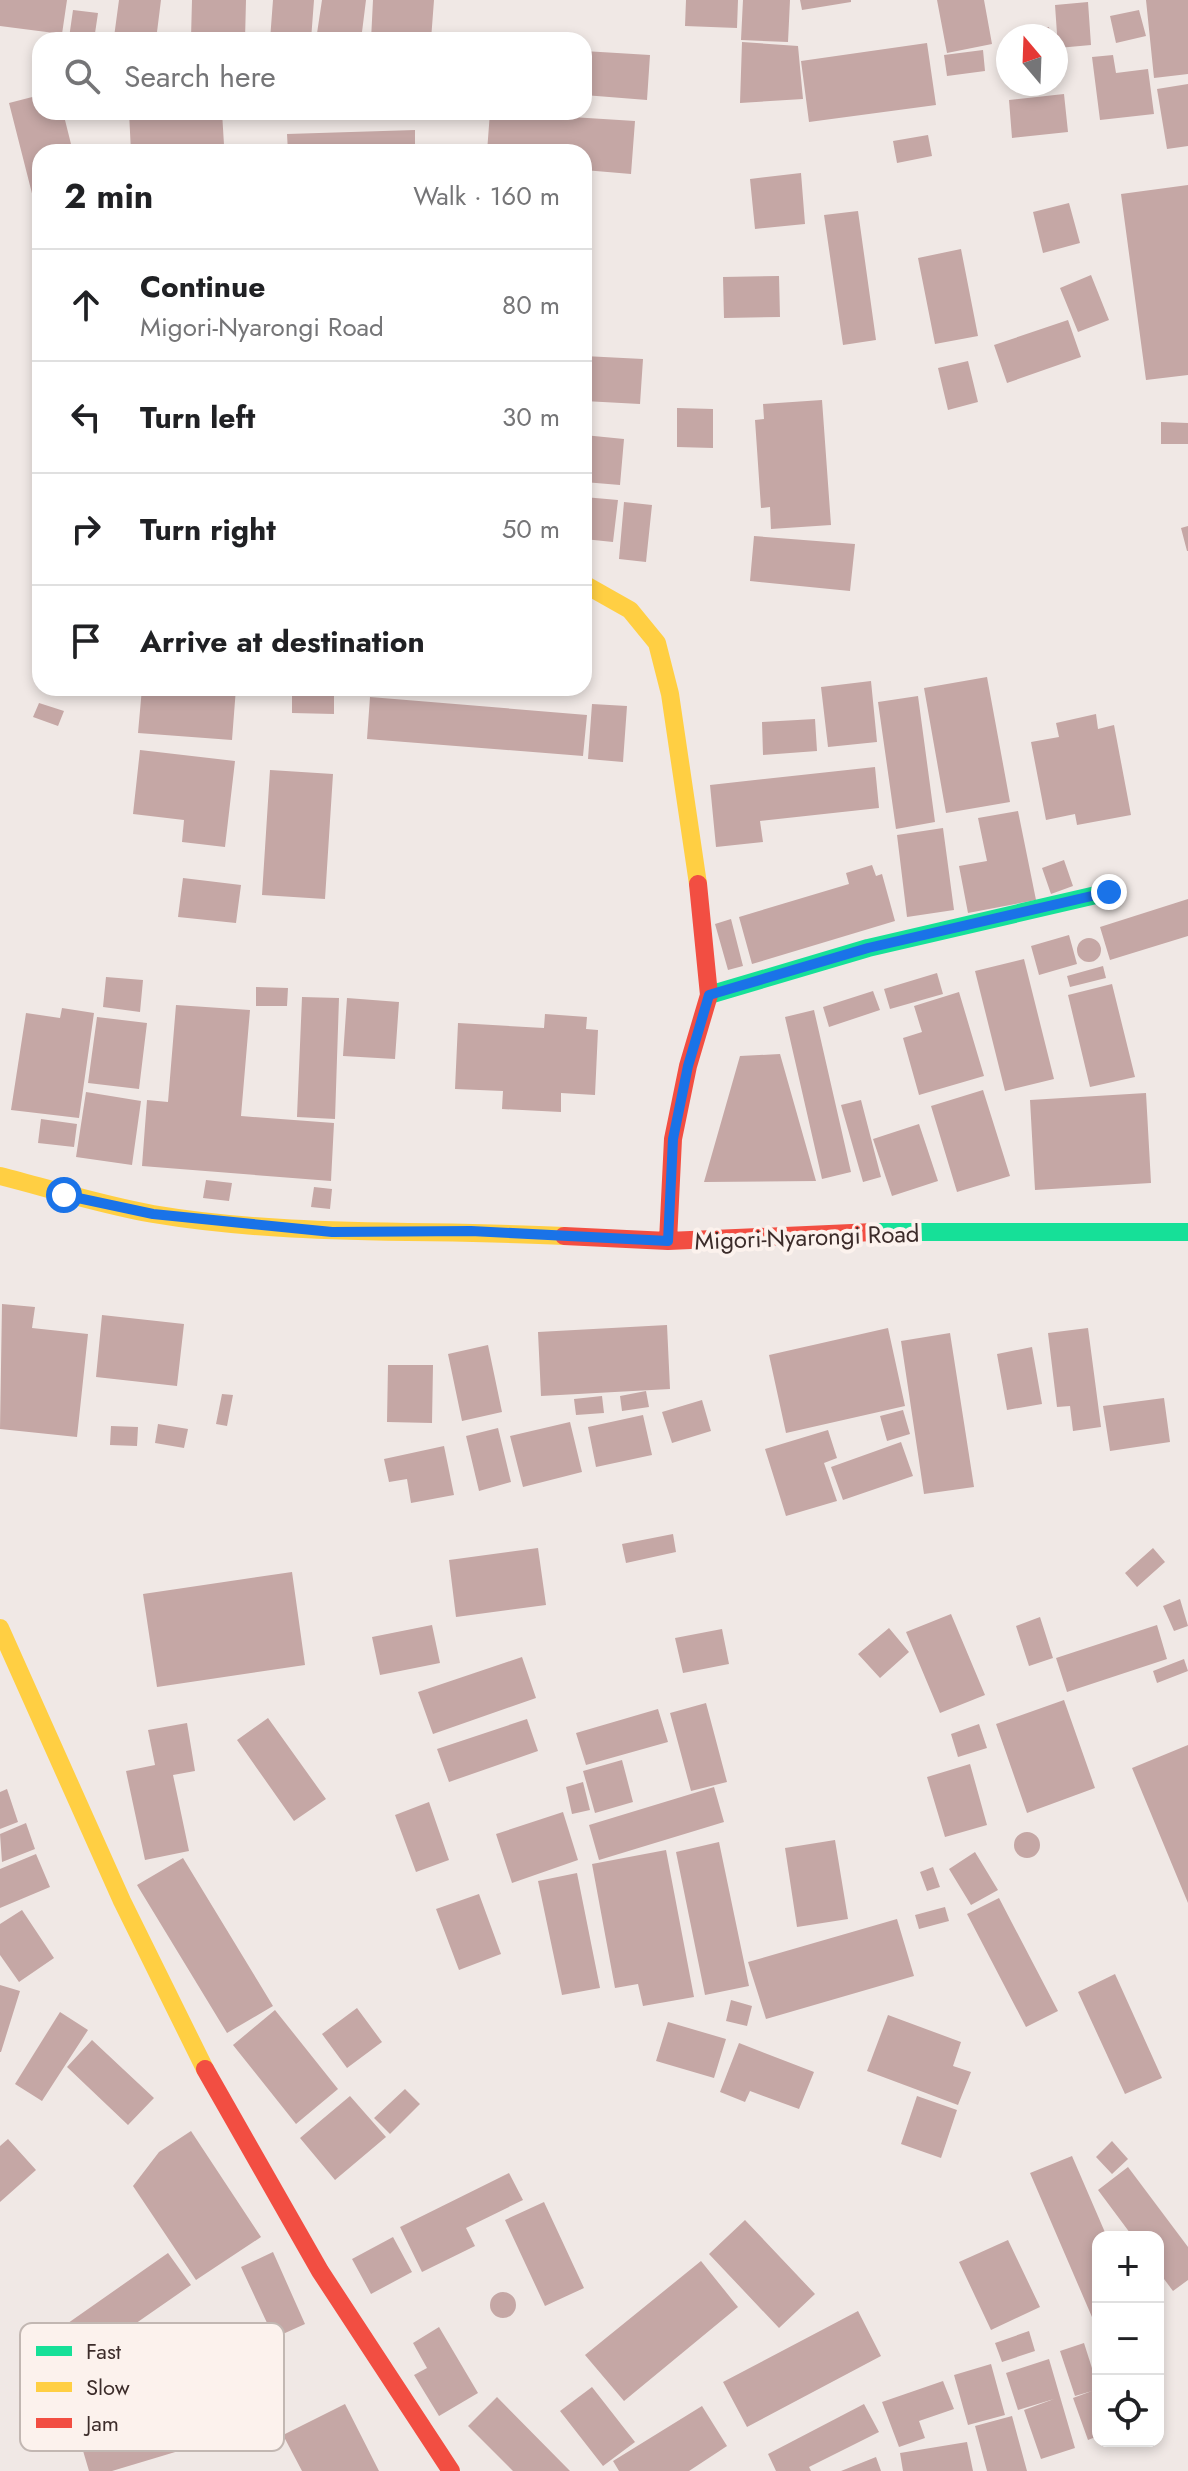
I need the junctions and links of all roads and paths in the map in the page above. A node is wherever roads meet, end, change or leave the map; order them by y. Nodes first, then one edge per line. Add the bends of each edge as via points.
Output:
1 (592, 589) edge
2 (1109, 892) dead end
3 (709, 995) junction
4 (0, 1176) edge
5 (1188, 1232) edge
6 (668, 1241) junction
7 (0, 1628) edge
8 (451, 2471) edge

1 - 3 street via 630,610 657,643 682,759
2 - 3 street via 868,948
3 - 6 street via 673,1139
4 - 6 street, Migori-Nyarongi Road via 153,1214 317,1231 471,1231
5 - 6 street, Migori-Nyarongi Road via 881,1232
7 - 8 street via 201,2062 292,2226

